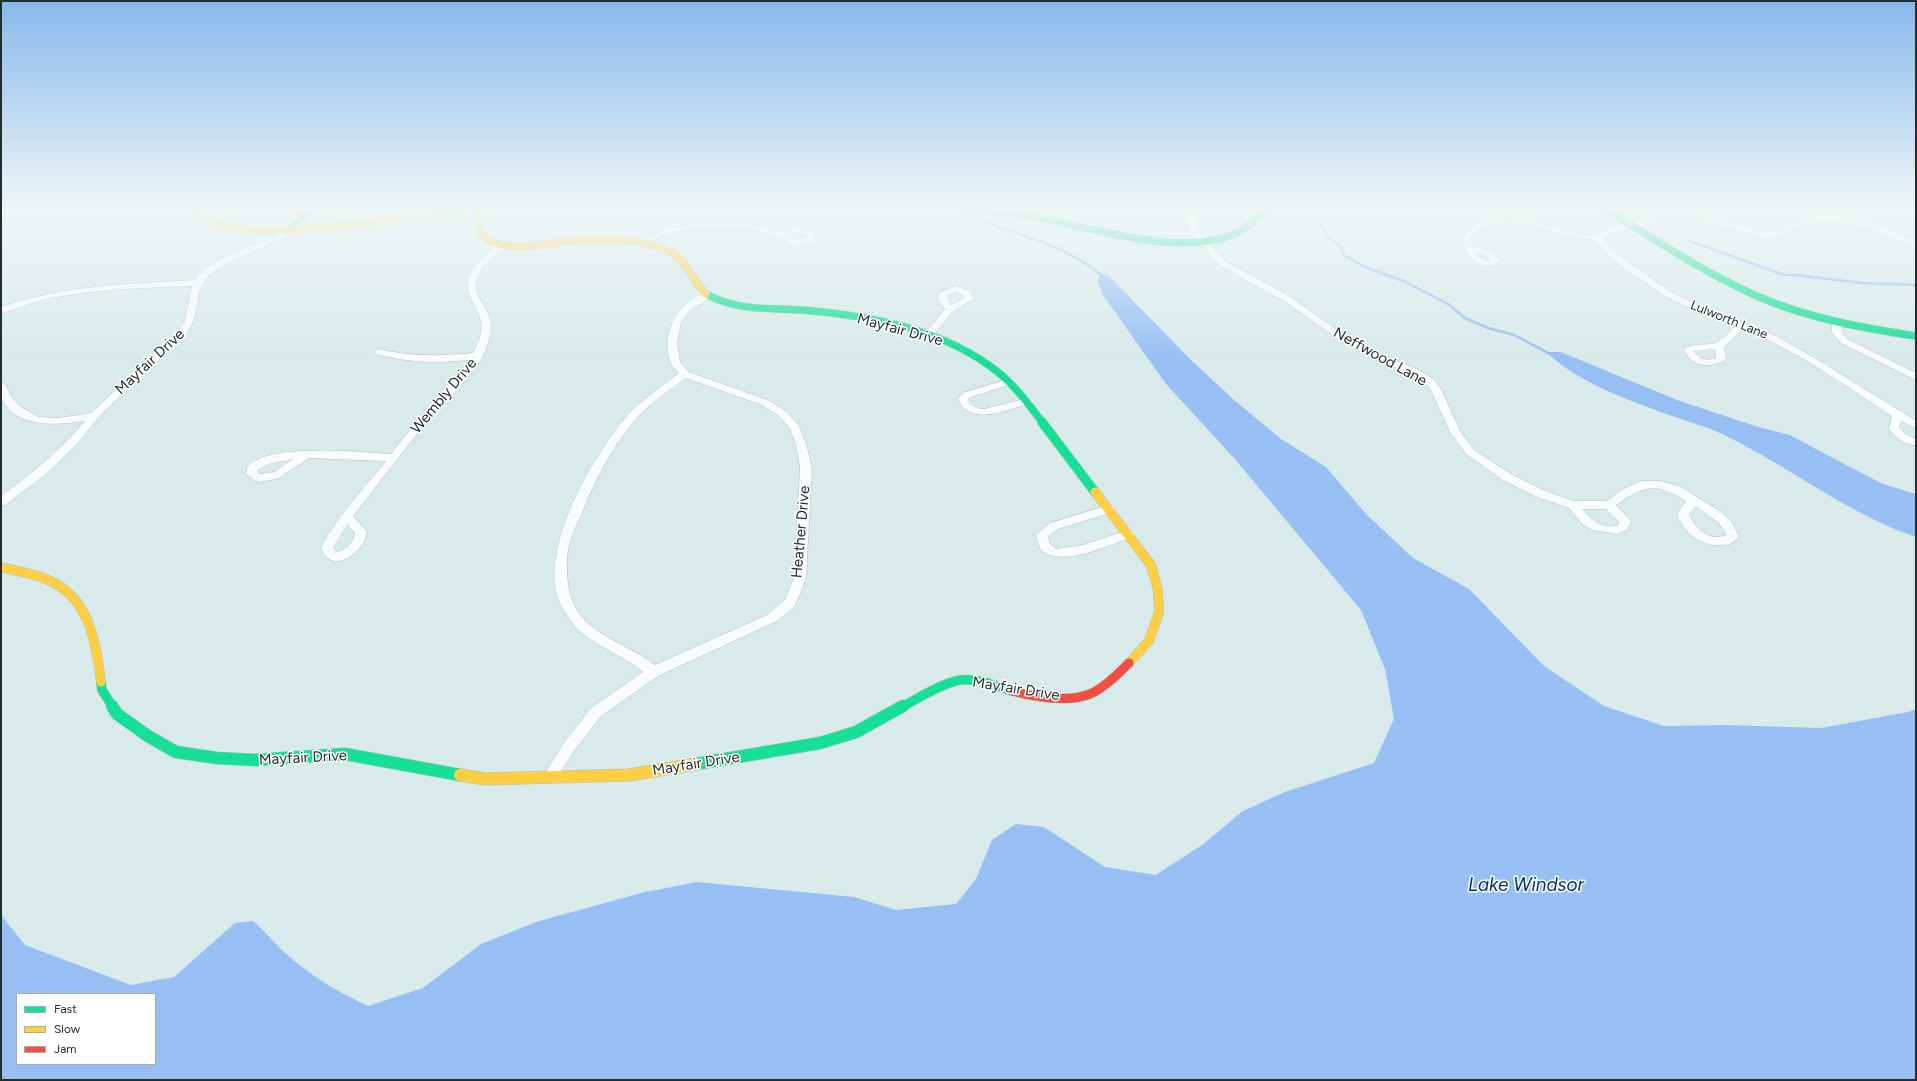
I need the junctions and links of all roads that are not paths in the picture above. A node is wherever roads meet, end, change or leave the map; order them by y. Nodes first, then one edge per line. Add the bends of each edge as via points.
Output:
1 (232, 258) edge
2 (489, 258) edge
3 (681, 258) edge
4 (1218, 258) edge
5 (1617, 258) edge
6 (1688, 258) edge
7 (198, 283) junction
8 (707, 296) junction
9 (950, 309) dead end
10 (1, 310) edge
11 (1837, 323) junction
12 (1742, 326) junction
13 (929, 335) junction
14 (1916, 336) edge
15 (1719, 346) dead end
16 (379, 352) dead end
17 (478, 356) junction
18 (685, 374) junction
19 (1916, 377) edge
20 (1008, 382) junction
21 (1, 386) edge
22 (1024, 402) junction
23 (1898, 414) junction
24 (94, 416) junction
25 (1916, 426) edge
26 (1916, 443) edge
27 (306, 455) dead end
28 (394, 458) junction
29 (1693, 500) junction
30 (1, 502) edge
31 (1573, 504) junction
32 (1609, 504) junction
33 (1109, 509) junction
34 (347, 517) dead end
35 (1128, 534) junction
36 (1, 567) edge
37 (653, 672) junction
38 (550, 777) junction

1 - 7 street via 206,274
2 - 17 street, Wembly Drive via 472,279 473,293 483,312 486,328
3 - 8 street
4 - 31 street, Neffwood Lane via 1289,300 1345,340 1429,381 1436,389 1455,432 1470,452 1507,477 1539,493
5 - 12 street, Lulworth Lane via 1666,293
6 - 11 street via 1758,296
7 - 10 street via 126,285 58,292
7 - 24 street, Mayfair Drive via 189,324 183,333
8 - 13 street, Mayfair Drive via 726,304 839,315
8 - 18 street via 686,309 676,323 672,342 675,362
9 - 13 street
11 - 14 street
11 - 19 street via 1837,333 1844,341
12 - 15 street
12 - 23 street, Lulworth Lane via 1806,356
13 - 20 street, Mayfair Drive via 982,359
16 - 17 street via 392,357 414,358
17 - 28 street, Wembly Drive via 416,428
18 - 37 street via 630,419 609,447 591,477 564,541 561,576 564,598 577,620 599,638 640,660
18 - 37 street, Heather Drive via 766,403 783,414 794,426 806,468 800,578 790,603 772,618 742,634
20 - 22 street, Mayfair Drive
20 - 22 street via 967,395 963,399 966,406 984,412
21 - 24 street via 7,400 24,416 45,422
22 - 33 street, Mayfair Drive
23 - 25 street, Lulworth Lane
23 - 26 street via 1894,428 1896,432 1906,440
24 - 30 street, Mayfair Drive via 73,442 42,471
27 - 28 street
28 - 34 street, Wembly Drive
29 - 29 street via 1683,514 1686,523 1695,533 1716,541 1730,539 1733,536 1726,522
29 - 32 street via 1677,490 1645,484
31 - 32 street, Neffwood Lane
31 - 32 street via 1582,519 1597,527 1617,530 1623,527 1625,521
33 - 35 street, Mayfair Drive
33 - 35 street via 1054,526 1042,534 1044,546 1057,553 1073,551
35 - 38 street, Mayfair Drive via 1151,565 1158,590 1159,612 1149,641 1122,670 1090,694 1047,697 1016,692 985,682 960,680 930,692 856,732 820,743 629,775
36 - 38 street, Mayfair Drive via 47,579 68,591 89,623 96,646 102,690 117,714 176,752 255,760 345,754 486,779
37 - 38 street, Heather Drive via 596,712

